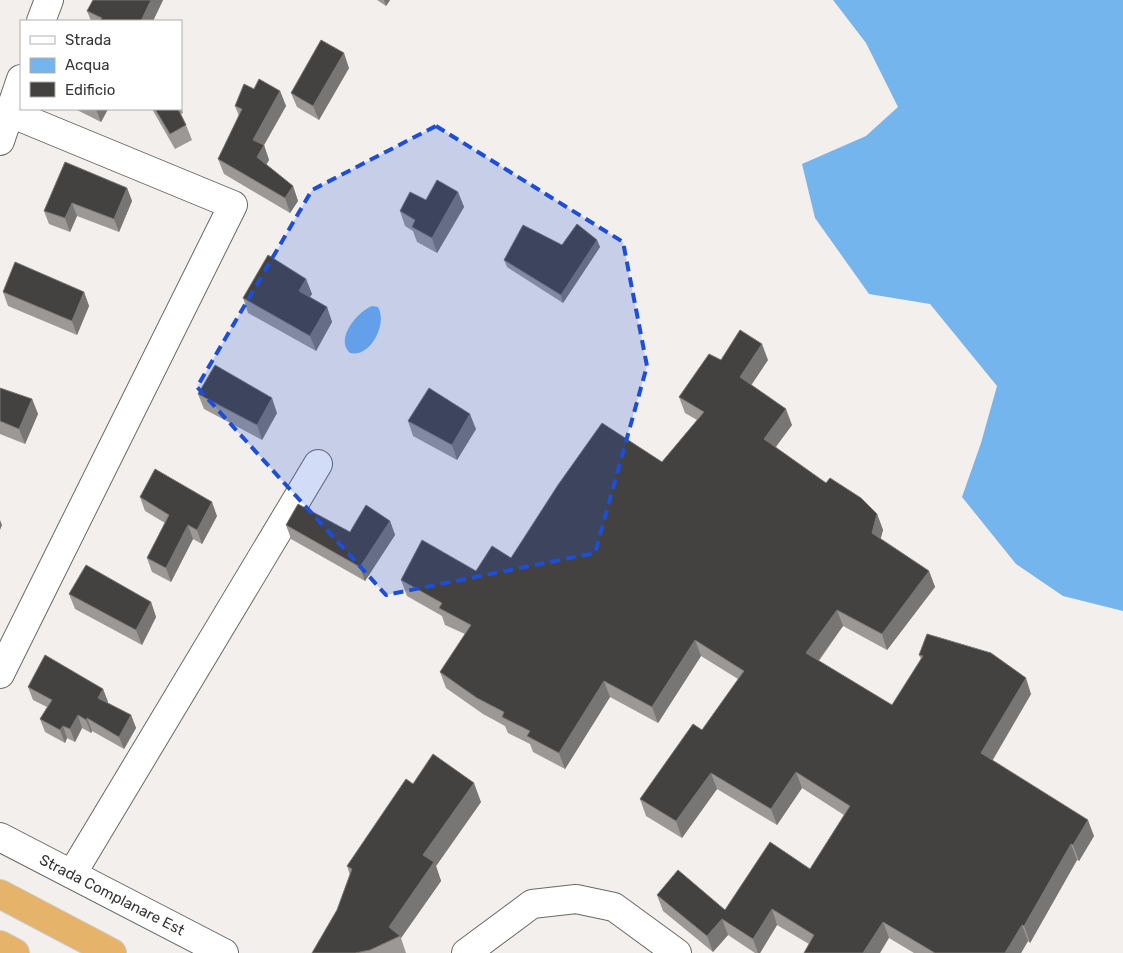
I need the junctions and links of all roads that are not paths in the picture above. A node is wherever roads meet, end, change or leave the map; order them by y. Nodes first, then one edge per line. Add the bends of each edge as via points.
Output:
1 (49, 0) edge
2 (41, 20) edge
3 (20, 83) edge
4 (10, 113) junction
5 (0, 141) edge
6 (318, 464) dead end
7 (0, 674) edge
8 (0, 837) edge
9 (72, 874) junction
10 (0, 894) edge
11 (0, 945) edge
12 (15, 953) edge
13 (112, 953) edge
14 (224, 953) edge
15 (466, 953) edge
16 (677, 953) edge

1 - 2 street
3 - 4 street
4 - 5 street
4 - 7 street via 233,205
6 - 9 street
8 - 9 street, Strada Complanare Est
9 - 14 street, Strada Complanare Est
10 - 13 highway
11 - 12 highway
15 - 16 street via 532,904 576,900 614,907

